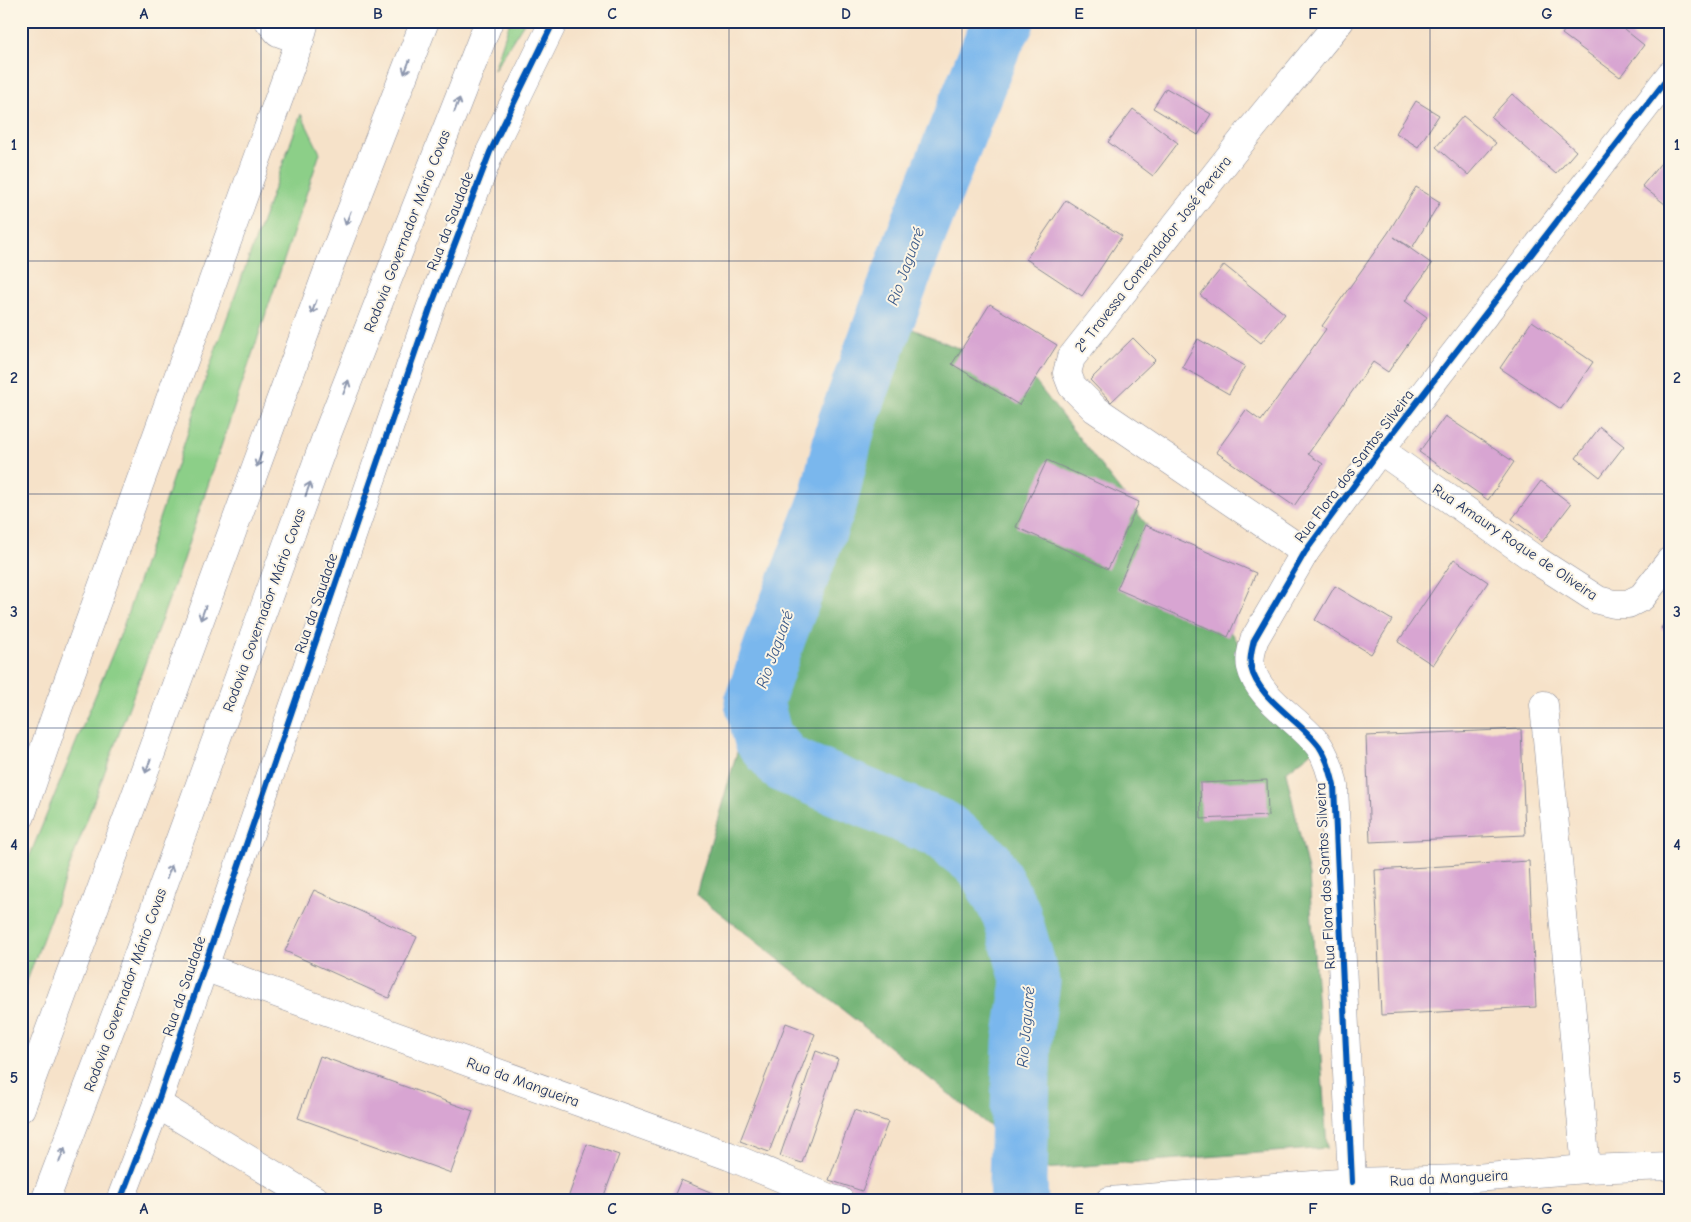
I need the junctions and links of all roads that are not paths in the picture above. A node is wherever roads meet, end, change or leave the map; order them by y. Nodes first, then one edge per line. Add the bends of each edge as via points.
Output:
1 (269, 21) edge
2 (425, 21) edge
3 (490, 21) edge
4 (554, 21) edge
5 (1340, 21) edge
6 (303, 31) edge
7 (1670, 75) edge
8 (1380, 450) junction
9 (1305, 552) junction
10 (1670, 561) edge
11 (1544, 705) dead end
12 (21, 816) edge
13 (204, 967) junction
14 (157, 1104) junction
15 (21, 1108) edge
16 (1670, 1166) edge
17 (1586, 1169) junction
18 (1352, 1182) junction
19 (45, 1201) edge
20 (120, 1201) edge
21 (317, 1201) edge
22 (840, 1201) edge
23 (1109, 1201) edge

1 - 6 main road via 278,32
2 -> 15 main road via 331,262
19 -> 3 main road, Rodovia Governador Mário Covas via 128,985 328,432
4 - 13 main road, Rua da Saudade via 490,152 430,308
5 - 9 main road, 2ª Travessa Comendador José Pereira via 1071,358 1067,373 1072,386 1095,409
6 - 12 main road
7 - 8 main road, Rua Flora dos Santos Silveira
8 - 9 main road, Rua Flora dos Santos Silveira
8 - 10 main road, Rua Amaury Roque de Oliveira via 1598,600 1628,604 1642,596
9 - 18 main road, Rua Flora dos Santos Silveira via 1254,640 1251,667 1266,694 1319,746 1334,786
11 - 17 main road
13 - 14 main road, Rua da Saudade
13 - 22 main road, Rua da Mangueira via 729,1156
14 - 20 main road, Rua da Saudade
14 - 21 main road
16 - 17 main road, Rua da Mangueira
17 - 18 main road, Rua da Mangueira via 1463,1179
18 - 23 main road, Rua da Mangueira

